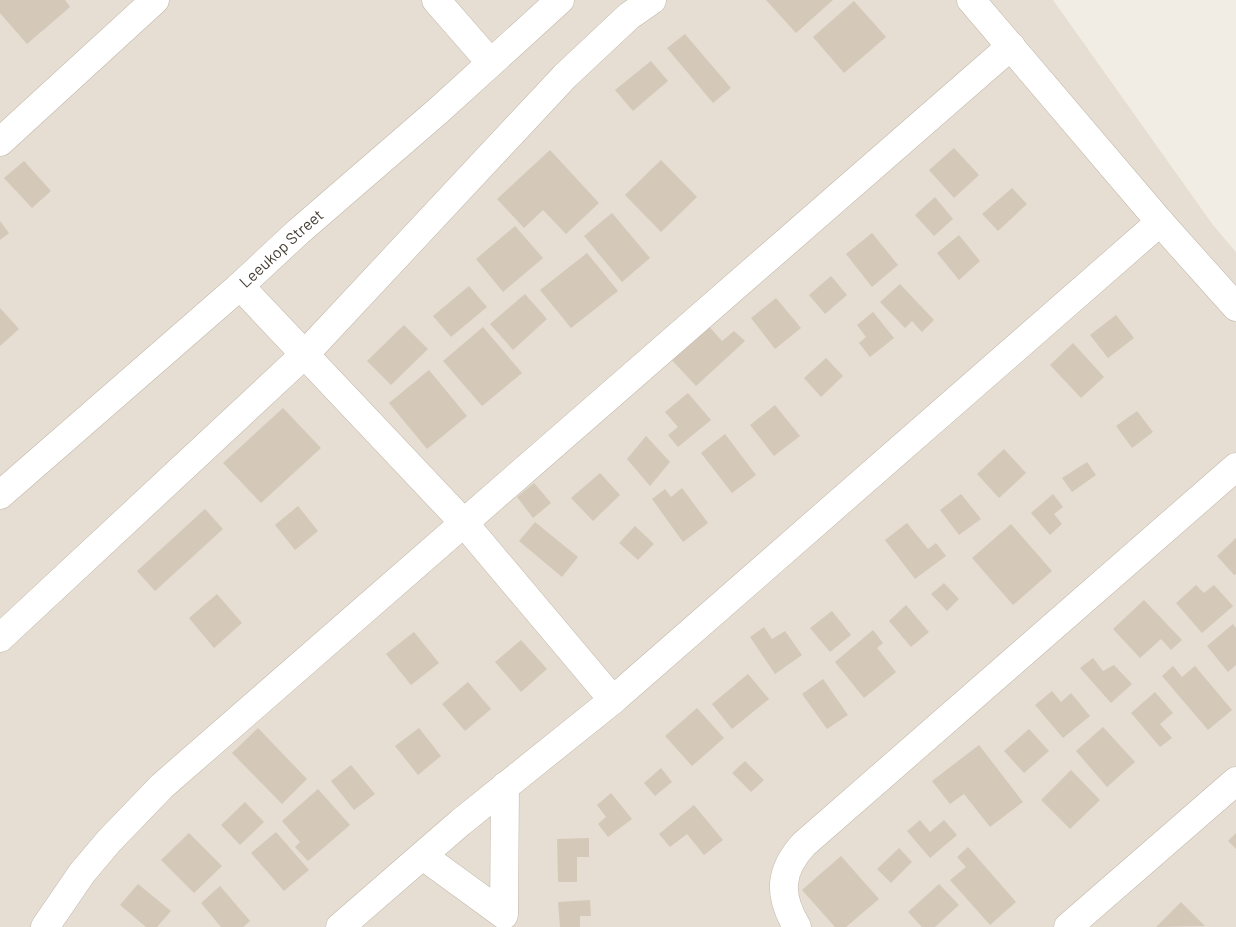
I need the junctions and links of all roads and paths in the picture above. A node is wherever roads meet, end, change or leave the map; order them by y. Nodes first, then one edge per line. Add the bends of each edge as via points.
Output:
1 (155, 0) edge
2 (436, 0) edge
3 (560, 0) edge
4 (652, 0) edge
5 (971, 0) edge
6 (1011, 46) junction
7 (490, 62) junction
8 (0, 142) edge
9 (1160, 222) junction
10 (240, 286) junction
11 (1236, 307) edge
12 (306, 353) junction
13 (1236, 467) edge
14 (0, 495) edge
15 (464, 523) junction
16 (0, 638) edge
17 (613, 700) junction
18 (1236, 780) edge
19 (505, 786) junction
20 (423, 856) junction
21 (504, 921) edge
22 (45, 927) edge
23 (340, 927) edge
24 (797, 927) edge
25 (1068, 927) edge

1 - 8 street
2 - 7 street
3 - 7 street, Leeukop Street
4 - 12 street via 629,16 565,76
5 - 6 street
6 - 9 street
6 - 15 street
7 - 10 street, Leeukop Street
9 - 11 street
9 - 17 street
10 - 12 street
10 - 14 street, Leeukop Street
12 - 15 street
12 - 16 street
13 - 24 street via 794,855 786,868 783,892
15 - 17 street
15 - 22 street via 156,792 109,840
17 - 19 street
18 - 25 street
19 - 20 street
19 - 21 street
20 - 21 street
20 - 23 street

